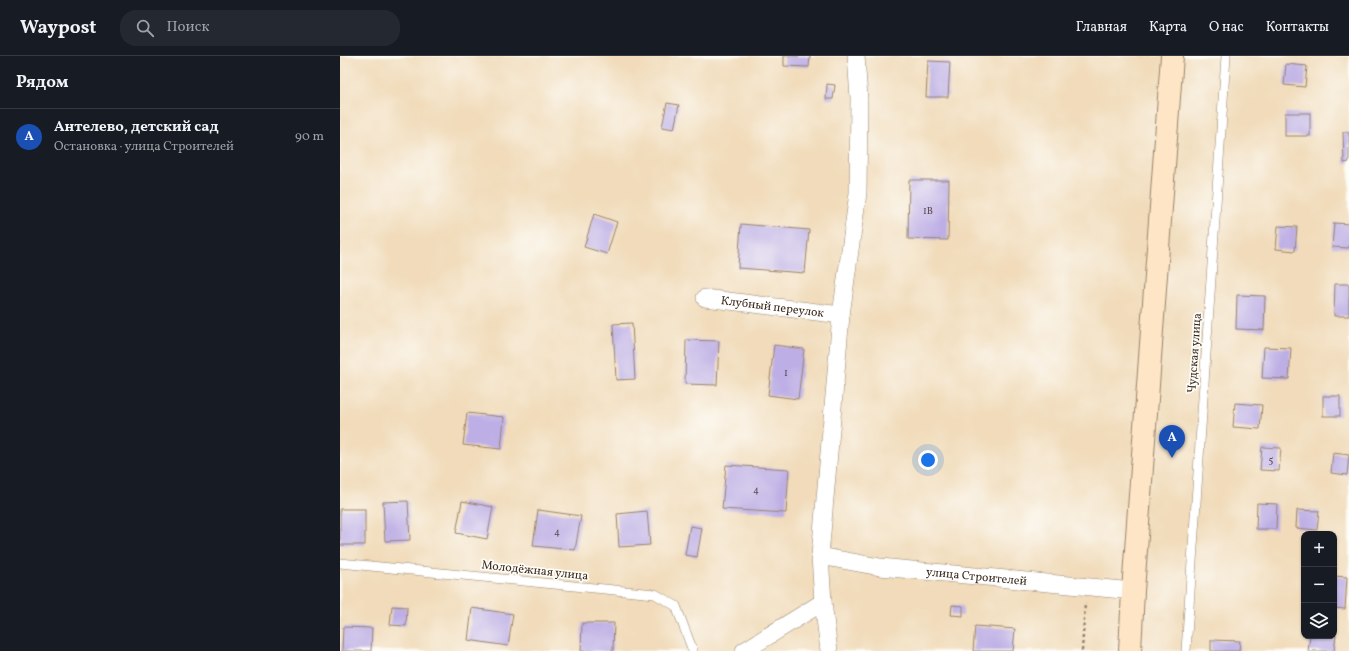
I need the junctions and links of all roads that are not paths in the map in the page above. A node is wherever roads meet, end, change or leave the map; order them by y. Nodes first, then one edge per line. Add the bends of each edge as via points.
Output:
1 (856, 56) edge
2 (1172, 56) edge
3 (1226, 56) edge
4 (705, 298) dead end
5 (841, 314) junction
6 (820, 556) junction
7 (340, 563) edge
8 (1133, 591) junction
9 (822, 602) junction
10 (693, 651) edge
11 (744, 651) edge
12 (829, 651) edge
13 (1130, 651) edge
14 (1186, 651) edge

1 - 5 street via 859,98 858,193
2 - 8 main road
3 - 14 lane, Чудская улица
4 - 5 street, Клубный переулок
5 - 6 street
6 - 8 street, улица Строителей via 880,567
6 - 9 street
7 - 10 lane, Молодёжная улица via 655,594 676,606
8 - 13 main road
9 - 11 street
9 - 12 street

